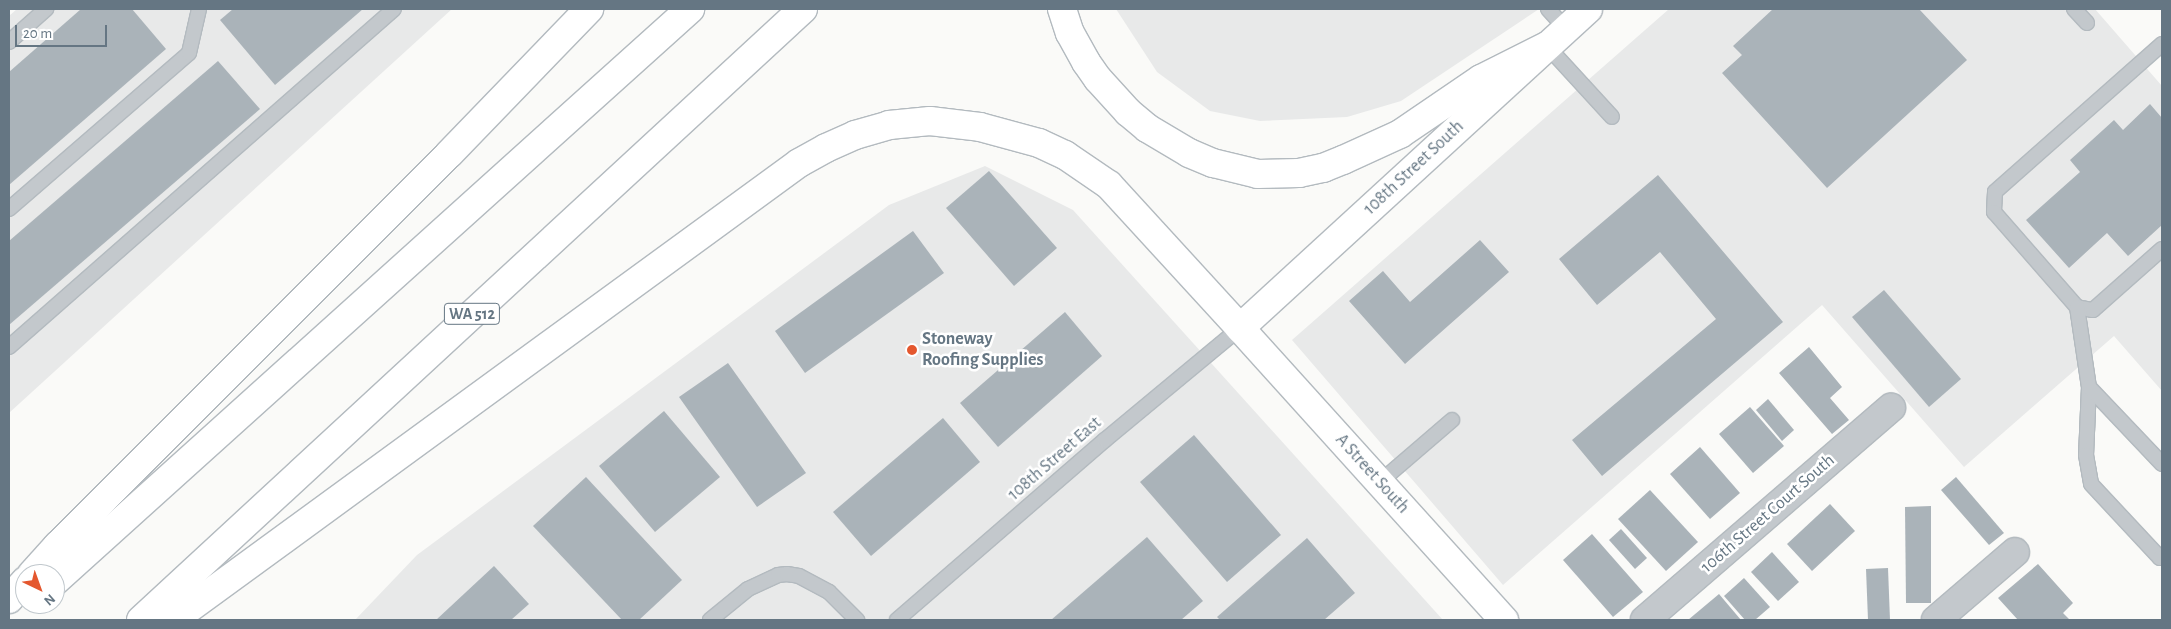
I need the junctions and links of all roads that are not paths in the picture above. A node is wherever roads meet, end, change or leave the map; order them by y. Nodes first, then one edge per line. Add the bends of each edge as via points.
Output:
1 (46, 9) edge
2 (199, 9) edge
3 (394, 9) edge
4 (589, 9) edge
5 (690, 9) edge
6 (803, 9) edge
7 (1062, 9) edge
8 (1548, 9) edge
9 (1588, 9) edge
10 (2074, 9) edge
11 (2087, 23) dead end
12 (1556, 38) junction
13 (9, 42) edge
14 (2162, 44) edge
15 (1612, 117) dead end
16 (9, 209) edge
17 (2162, 249) edge
18 (2077, 307) junction
19 (1240, 328) junction
20 (9, 347) edge
21 (2088, 386) junction
22 (1891, 408) dead end
23 (1452, 420) dead end
24 (2162, 464) edge
25 (1380, 482) junction
26 (2015, 552) dead end
27 (2162, 558) edge
28 (41, 564) edge
29 (65, 572) edge
30 (1495, 617) edge
31 (141, 620) edge
32 (173, 620) edge
33 (710, 620) edge
34 (857, 620) edge
35 (897, 620) edge
36 (1645, 620) edge
37 (1936, 620) edge

1 - 13 lane
2 - 16 lane via 189,53
3 - 20 lane
4 - 28 main road
5 - 29 main road
6 - 31 main road, WA 512
7 - 12 main road via 1070,33 1098,80 1147,128 1189,153 1258,174 1299,173 1323,168 1400,134 1482,79
8 - 12 lane
9 - 12 main road, 108th Street South
10 - 11 lane
12 - 15 lane
12 - 19 main road, 108th Street South
14 - 18 lane via 1995,192 1994,212
17 - 18 lane via 2092,310
18 - 21 lane
19 - 25 main road, A Street South
19 - 32 main road, A Street South via 1109,185 1065,155 1039,143 980,127 930,121 889,125 833,144 799,163
19 - 35 lane, 108th Street East via 1097,446
21 - 24 lane
21 - 27 lane via 2086,455 2091,484
22 - 36 street, 106th Street Court South
23 - 25 lane
25 - 30 main road, A Street South
26 - 37 street
33 - 34 lane via 748,589 787,574 799,576 829,592

